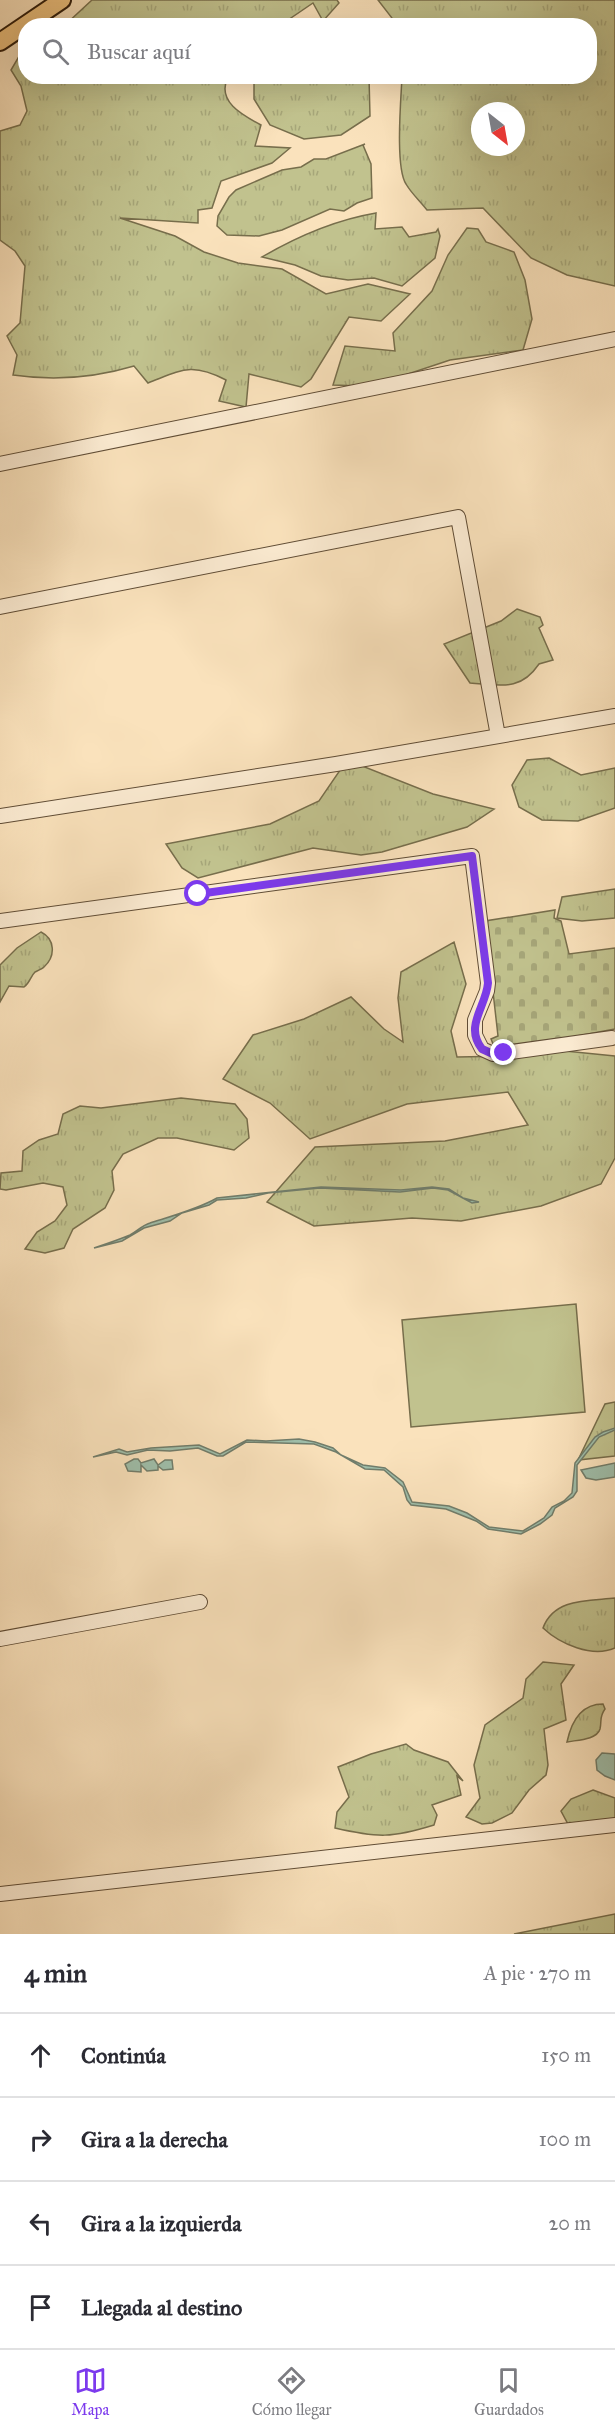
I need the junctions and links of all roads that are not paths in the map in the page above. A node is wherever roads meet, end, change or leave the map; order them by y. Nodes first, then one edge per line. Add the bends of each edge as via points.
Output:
1 (62, 0) edge
2 (35, 18) edge
3 (18, 30) edge
4 (0, 42) edge
5 (615, 339) edge
6 (0, 464) edge
7 (0, 607) edge
8 (615, 716) edge
9 (498, 736) junction
10 (0, 816) edge
11 (0, 921) edge
12 (612, 1038) dead end
13 (200, 1602) dead end
14 (0, 1639) edge
15 (615, 1825) edge
16 (0, 1894) edge

1 - 2 main road
3 - 4 main road
5 - 6 street
7 - 9 street via 458,517
8 - 9 street
9 - 10 street
11 - 12 street via 472,856 488,983 474,1028 479,1046 493,1054
13 - 14 street
15 - 16 street

